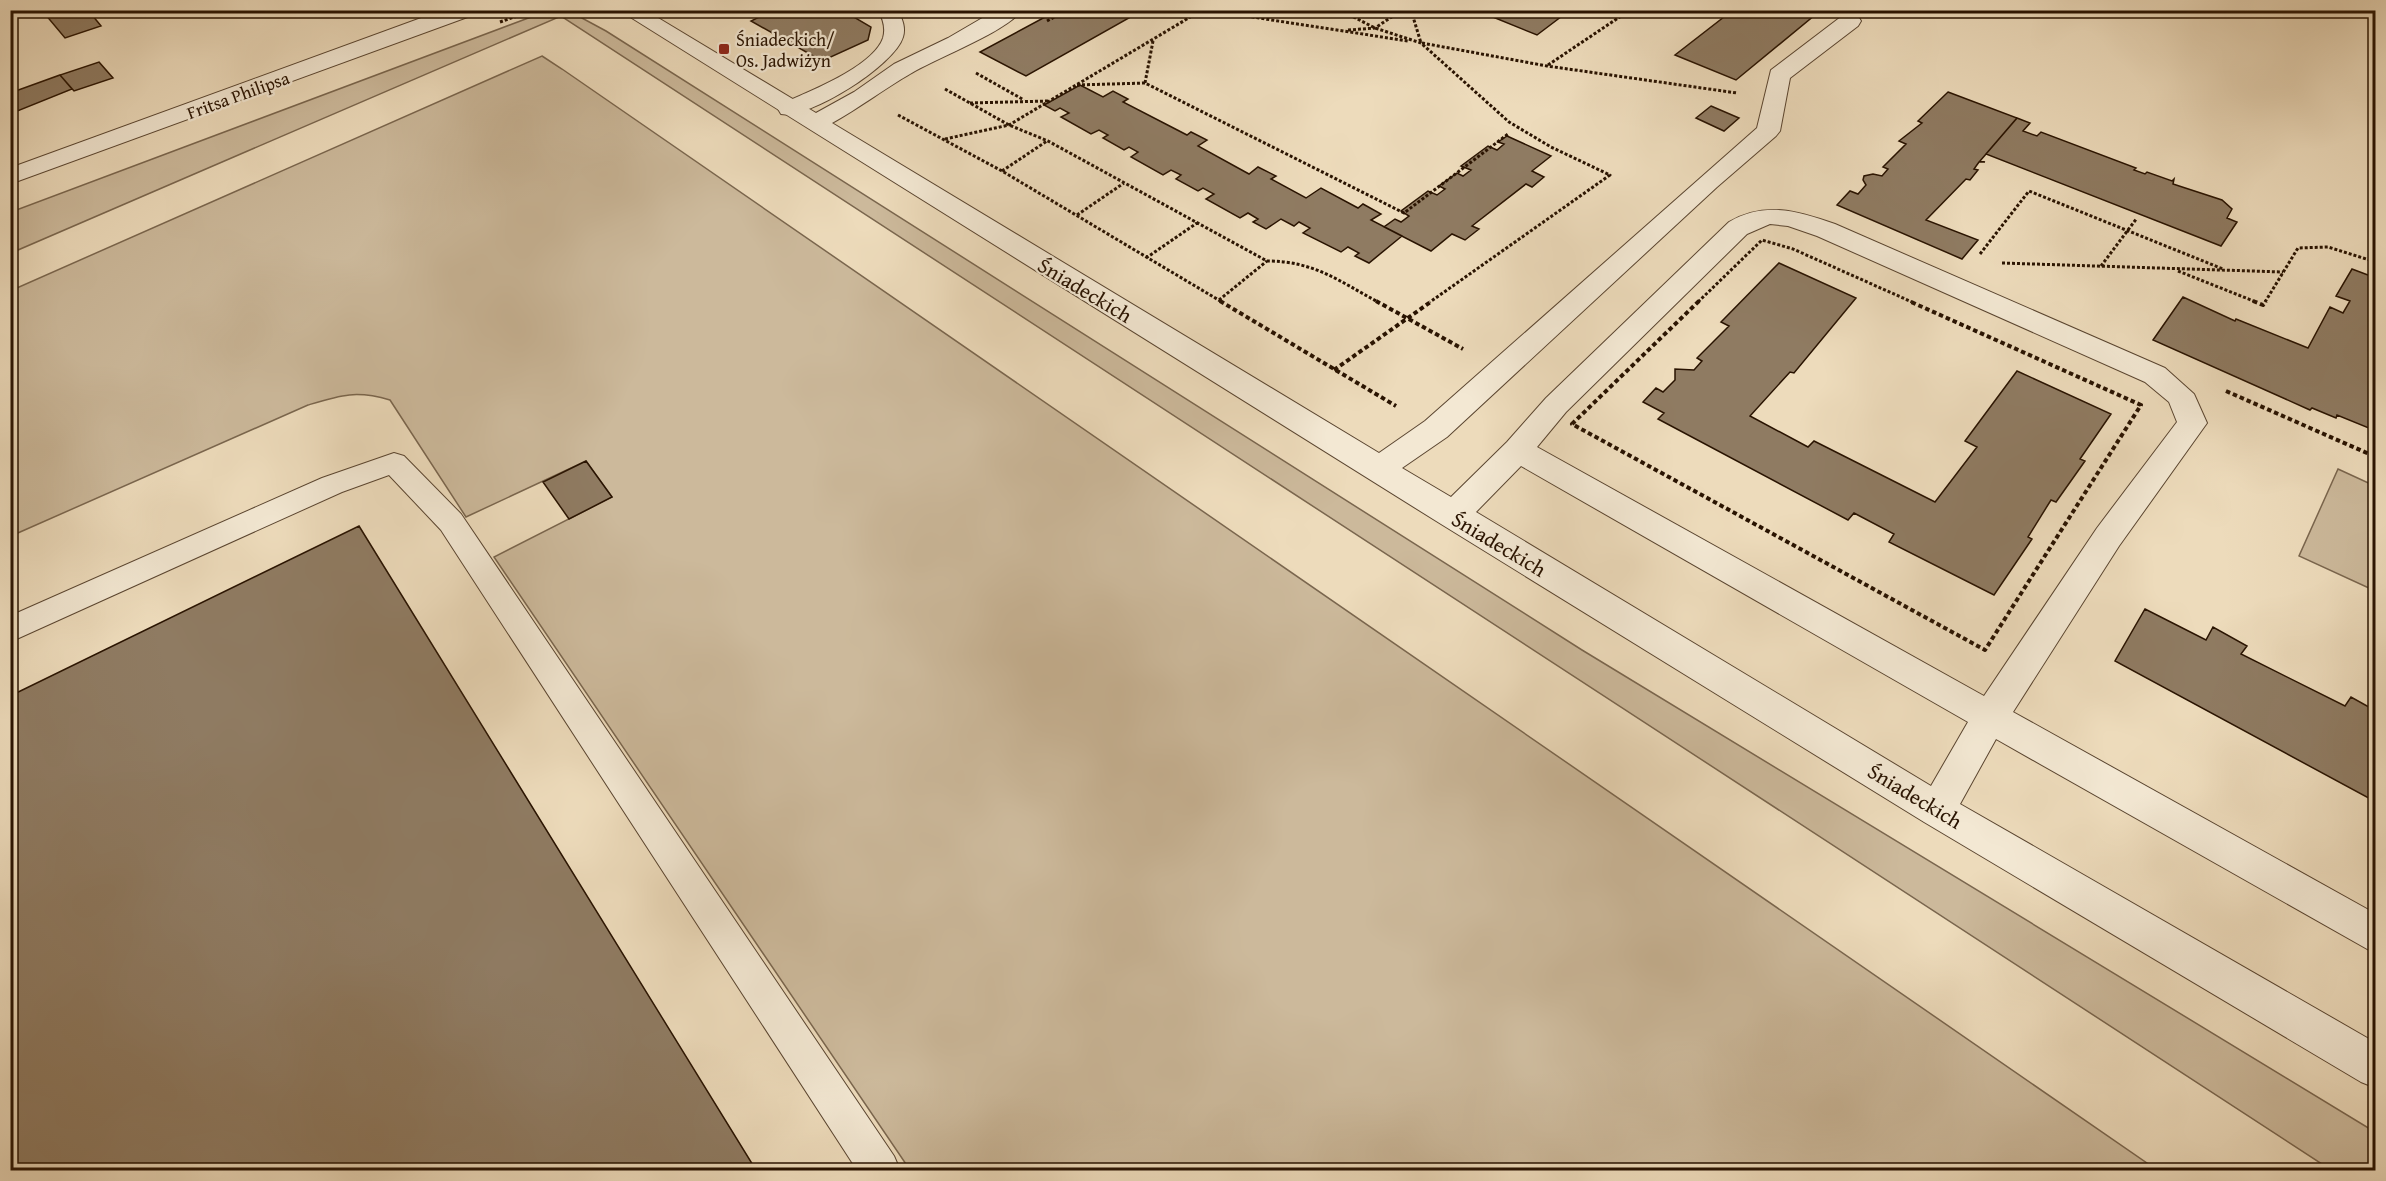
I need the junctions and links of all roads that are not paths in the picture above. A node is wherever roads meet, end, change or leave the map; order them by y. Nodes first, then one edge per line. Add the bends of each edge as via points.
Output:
1 (465, 10) edge
2 (629, 10) edge
3 (888, 10) edge
4 (1012, 10) edge
5 (1850, 21) dead end
6 (802, 116) junction
7 (10, 177) edge
8 (1518, 450) junction
9 (1378, 469) junction
10 (1452, 516) junction
11 (10, 630) edge
12 (1989, 717) junction
13 (1937, 810) junction
14 (2376, 935) edge
15 (2376, 1067) edge
16 (880, 1170) edge

1 - 7 street, Fritsa Philipsa
2 - 6 street, Śniadeckich
3 - 6 lane via 894,36 873,62
4 - 6 street via 902,69 862,97
5 - 9 street via 1779,75 1768,131 1436,429
6 - 9 street, Śniadeckich
8 - 10 street
8 - 12 street
8 - 12 street via 1564,415 1738,228 1760,216 1780,216 1826,230 2156,375 2177,392 2191,413 2192,423 2108,537
9 - 10 street, Śniadeckich
10 - 13 street, Śniadeckich
11 - 16 lane via 332,485 393,463 451,522
12 - 13 street
12 - 14 street
13 - 15 street, Śniadeckich

